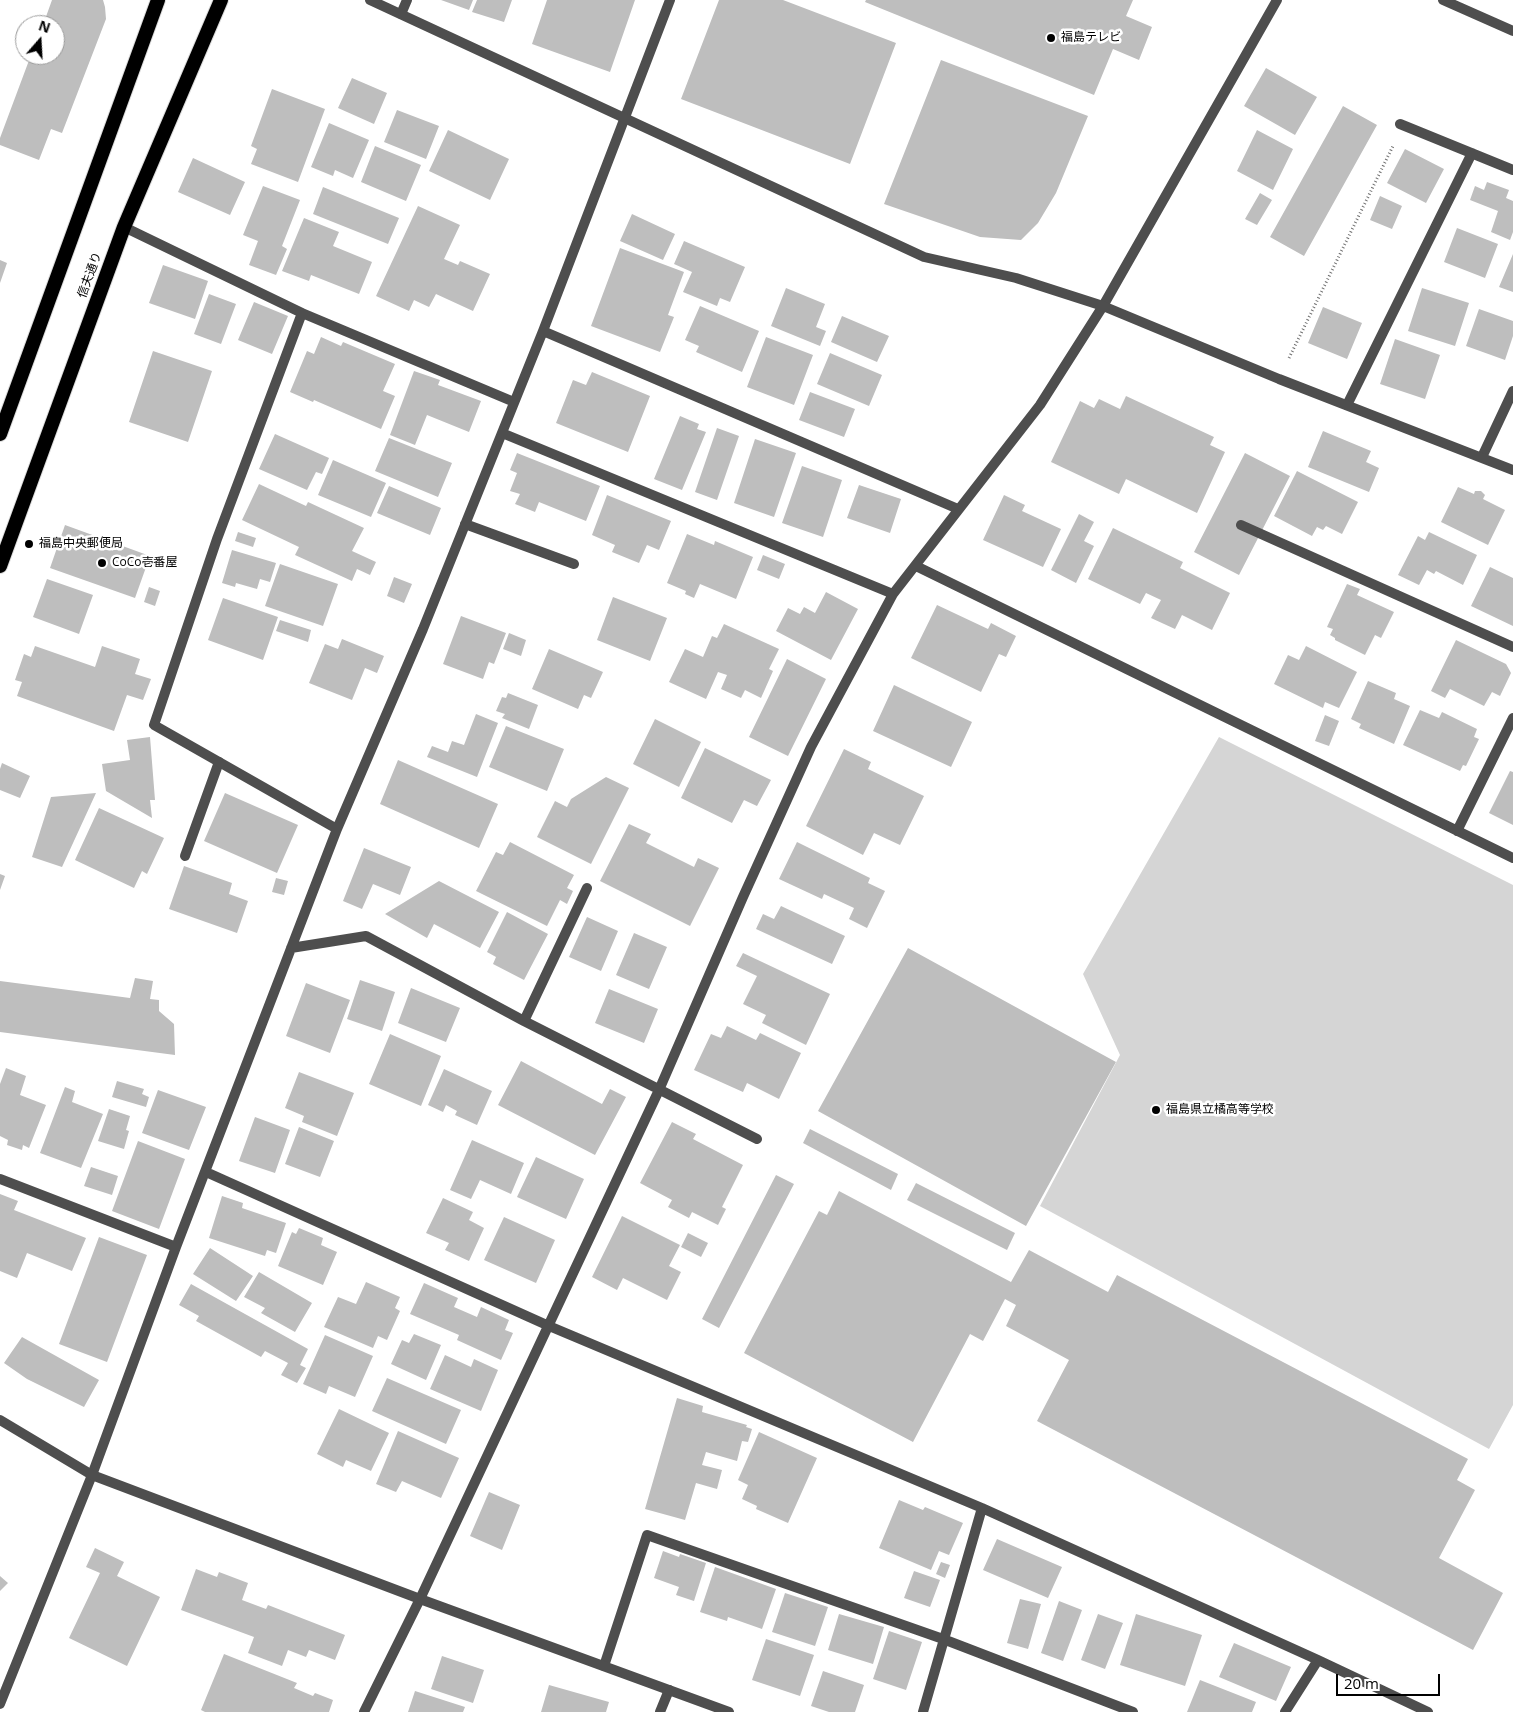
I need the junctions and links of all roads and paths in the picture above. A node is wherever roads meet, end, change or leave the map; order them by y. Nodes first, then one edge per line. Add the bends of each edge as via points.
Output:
1 (158, 0) edge
2 (221, 0) edge
3 (370, 0) edge
4 (406, 0) edge
5 (670, 0) edge
6 (1277, 0) edge
7 (1442, 0) edge
8 (401, 14) junction
9 (1513, 31) edge
10 (625, 118) junction
11 (1402, 124) joint
12 (1472, 153) junction
13 (1513, 170) edge
14 (124, 227) junction
15 (1103, 306) junction
16 (302, 313) junction
17 (543, 331) junction
18 (1279, 379) junction
19 (1513, 391) edge
20 (514, 402) junction
21 (1347, 405) junction
22 (502, 432) junction
23 (0, 434) edge
24 (1482, 457) junction
25 (1513, 470) edge
26 (958, 510) junction
27 (465, 524) junction
28 (1241, 524) dead end
29 (574, 564) dead end
30 (0, 566) edge
31 (916, 566) junction
32 (893, 594) junction
33 (1513, 647) edge
34 (1513, 718) edge
35 (219, 762) junction
36 (337, 829) junction
37 (1457, 831) junction
38 (186, 856) dead end
39 (1513, 858) edge
40 (587, 888) dead end
41 (291, 948) junction
42 (524, 1021) junction
43 (659, 1090) junction
44 (757, 1139) dead end
45 (206, 1172) junction
46 (0, 1178) edge
47 (176, 1247) junction
48 (549, 1326) junction
49 (0, 1420) edge
50 (92, 1475) junction
51 (982, 1508) junction
52 (420, 1599) junction
53 (943, 1639) junction
54 (1318, 1660) junction
55 (604, 1666) junction
56 (669, 1690) junction
57 (0, 1704) edge
58 (364, 1712) edge
59 (660, 1712) edge
60 (729, 1712) edge
61 (923, 1712) edge
62 (1133, 1712) edge
63 (1286, 1712) edge
64 (1428, 1712) edge

1 - 23 highway
2 - 14 highway, 信夫通り
3 - 8 street
4 - 8 street
5 - 10 street
6 - 15 street
7 - 9 street
8 - 10 street
10 - 15 street via 924,257 1016,278
10 - 17 street
11 - 12 street
11 - 18 path
12 - 13 street
12 - 21 street
14 - 16 street
14 - 30 highway, 信夫通り
15 - 18 street
15 - 26 street via 1040,405
16 - 20 street
16 - 35 street via 217,539 154,725
17 - 20 street
17 - 26 street
18 - 21 street
19 - 24 street
20 - 22 street
21 - 24 street
22 - 27 street
22 - 32 street
24 - 25 street
26 - 31 street
27 - 29 street
27 - 36 street
28 - 33 street
31 - 32 street
31 - 37 street
32 - 43 street via 811,747
34 - 37 street
35 - 36 street
35 - 38 street
36 - 41 street
37 - 39 street
40 - 42 street
41 - 42 street via 366,936
41 - 45 street
42 - 43 street
43 - 44 street
43 - 48 street
45 - 47 street
45 - 48 street
46 - 47 street
47 - 50 street
48 - 51 street
48 - 52 street
49 - 50 street
50 - 52 street
50 - 57 street
51 - 53 street
51 - 54 street
52 - 55 street
52 - 58 street
53 - 55 street via 647,1535
53 - 61 street
53 - 62 street
54 - 63 street
54 - 64 street
55 - 56 street
56 - 59 street
56 - 60 street

